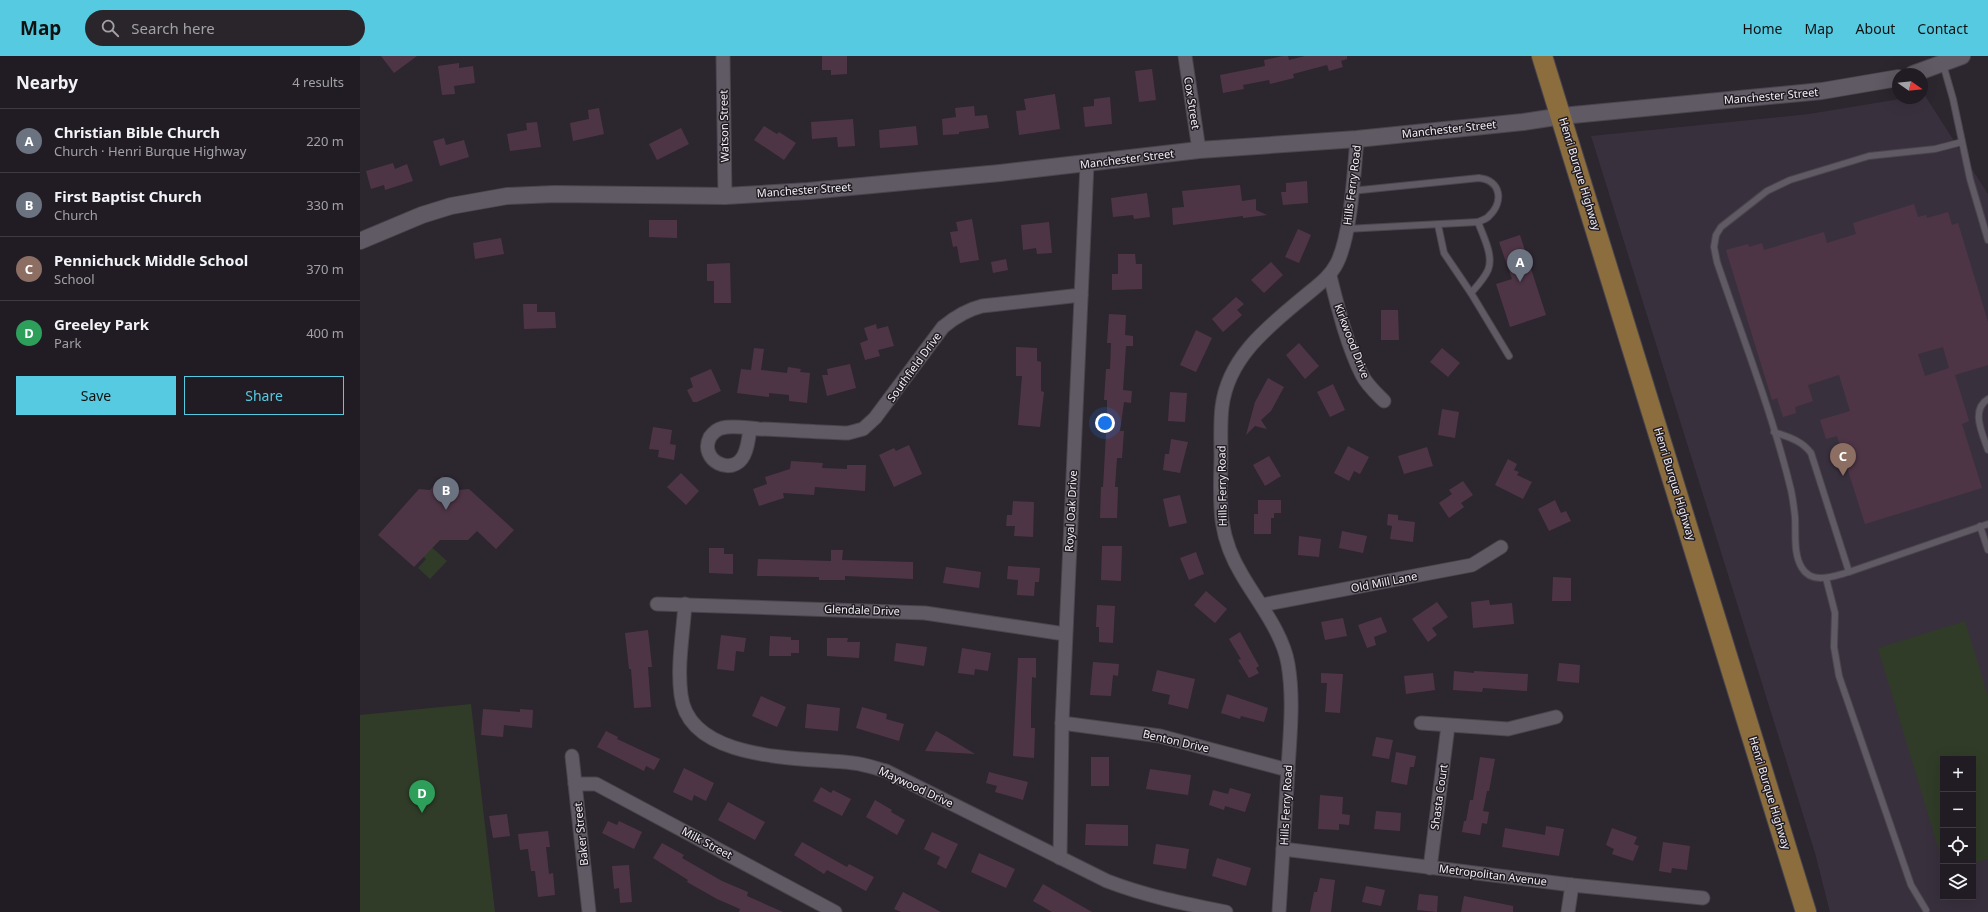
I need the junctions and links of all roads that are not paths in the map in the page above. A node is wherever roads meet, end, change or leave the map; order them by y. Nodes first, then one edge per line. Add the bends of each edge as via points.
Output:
1 (723, 56) edge
2 (1185, 56) edge
3 (1542, 56) edge
4 (1962, 56) edge
5 (1941, 60) edge
6 (1925, 68) edge
7 (1892, 79) edge
8 (1562, 116) junction
9 (1357, 139) junction
10 (1962, 142) junction
11 (1199, 150) junction
12 (1086, 164) junction
13 (1351, 191) junction
14 (725, 196) junction
15 (1478, 222) junction
16 (1986, 223) edge
17 (1438, 225) junction
18 (1346, 229) junction
19 (1988, 240) edge
20 (360, 241) edge
21 (1330, 276) junction
22 (1471, 293) junction
23 (1081, 295) junction
24 (1509, 356) dead end
25 (1988, 399) edge
26 (1384, 401) dead end
27 (750, 428) dead end
28 (1774, 432) junction
29 (1988, 450) edge
30 (1988, 524) edge
31 (1980, 526) junction
32 (1501, 547) dead end
33 (1988, 550) edge
34 (1849, 572) junction
35 (1826, 578) junction
36 (657, 604) dead end
37 (685, 604) junction
38 (1262, 605) junction
39 (1065, 634) junction
40 (1556, 717) dead end
41 (1062, 722) junction
42 (1421, 723) dead end
43 (1448, 726) junction
44 (572, 756) dead end
45 (1288, 770) junction
46 (575, 784) junction
47 (1283, 848) junction
48 (1060, 858) junction
49 (1430, 868) junction
50 (1572, 885) junction
51 (1703, 898) dead end
52 (1926, 910) dead end
53 (590, 912) edge
54 (836, 912) edge
55 (1226, 912) edge
56 (1279, 912) edge
57 (1568, 912) edge
58 (1806, 912) edge

1 - 14 street, Watson Street
2 - 11 street, Cox Street
3 - 8 main road, Henri Burque Highway
4 - 5 street
5 - 6 street
5 - 10 lane
7 - 8 street, Manchester Street via 1822,92
8 - 9 street, Manchester Street
8 - 58 main road, Henri Burque Highway
9 - 11 street, Manchester Street
9 - 13 street, Hills Ferry Road
10 - 16 lane via 1970,179
10 - 28 lane via 1935,149 1869,156 1790,180 1767,191 1722,226 1716,235 1714,247 1717,262
11 - 12 street, Manchester Street
12 - 14 street, Manchester Street via 808,191
12 - 23 street, Royal Oak Drive
13 - 15 lane via 1486,179 1493,182 1497,188 1497,204 1488,217
13 - 18 street, Hills Ferry Road
14 - 20 street, Manchester Street via 506,196 451,206 422,215
15 - 17 lane
15 - 22 lane via 1490,261 1488,270
16 - 19 lane
17 - 18 lane
17 - 22 lane via 1444,253
18 - 21 street, Hills Ferry Road via 1338,263
21 - 26 street, Kirkwood Drive via 1362,375
21 - 38 street, Hills Ferry Road via 1244,352 1228,379 1224,394 1220,502 1223,533 1227,548 1242,576
22 - 24 lane
23 - 27 street, Southfield Drive via 982,306 954,318 943,327 885,406 863,428 848,433
23 - 39 street, Royal Oak Drive
25 - 29 lane via 1979,410 1979,421
28 - 34 lane via 1796,440 1810,453
28 - 35 lane via 1791,490 1798,559 1802,569 1809,575
30 - 31 lane
31 - 33 lane
31 - 34 lane
32 - 38 street, Old Mill Lane via 1472,565
34 - 35 lane
35 - 52 lane via 1835,613 1834,647 1839,676 1911,884
36 - 37 street, Glendale Drive
37 - 39 street, Glendale Drive via 925,613
37 - 48 street, Maywood Drive via 680,665 681,696 685,711 693,724 705,734 732,748 762,754 855,763 886,771
38 - 45 street, Hills Ferry Road via 1288,662 1291,694
39 - 41 street, Royal Oak Drive
40 - 43 street via 1508,729
41 - 45 street, Benton Drive via 1160,736
41 - 48 street, Royal Oak Drive
42 - 43 street
43 - 49 street, Shasta Court
44 - 46 street, Baker Street
45 - 47 street, Hills Ferry Road
46 - 53 street, Baker Street
46 - 54 street, Milk Street via 596,784
47 - 49 street, Metropolitan Avenue
47 - 56 street, Hills Ferry Road
48 - 55 street, Maywood Drive via 1136,892 1166,901
49 - 50 street, Metropolitan Avenue
50 - 51 street, Metropolitan Avenue
50 - 57 street

